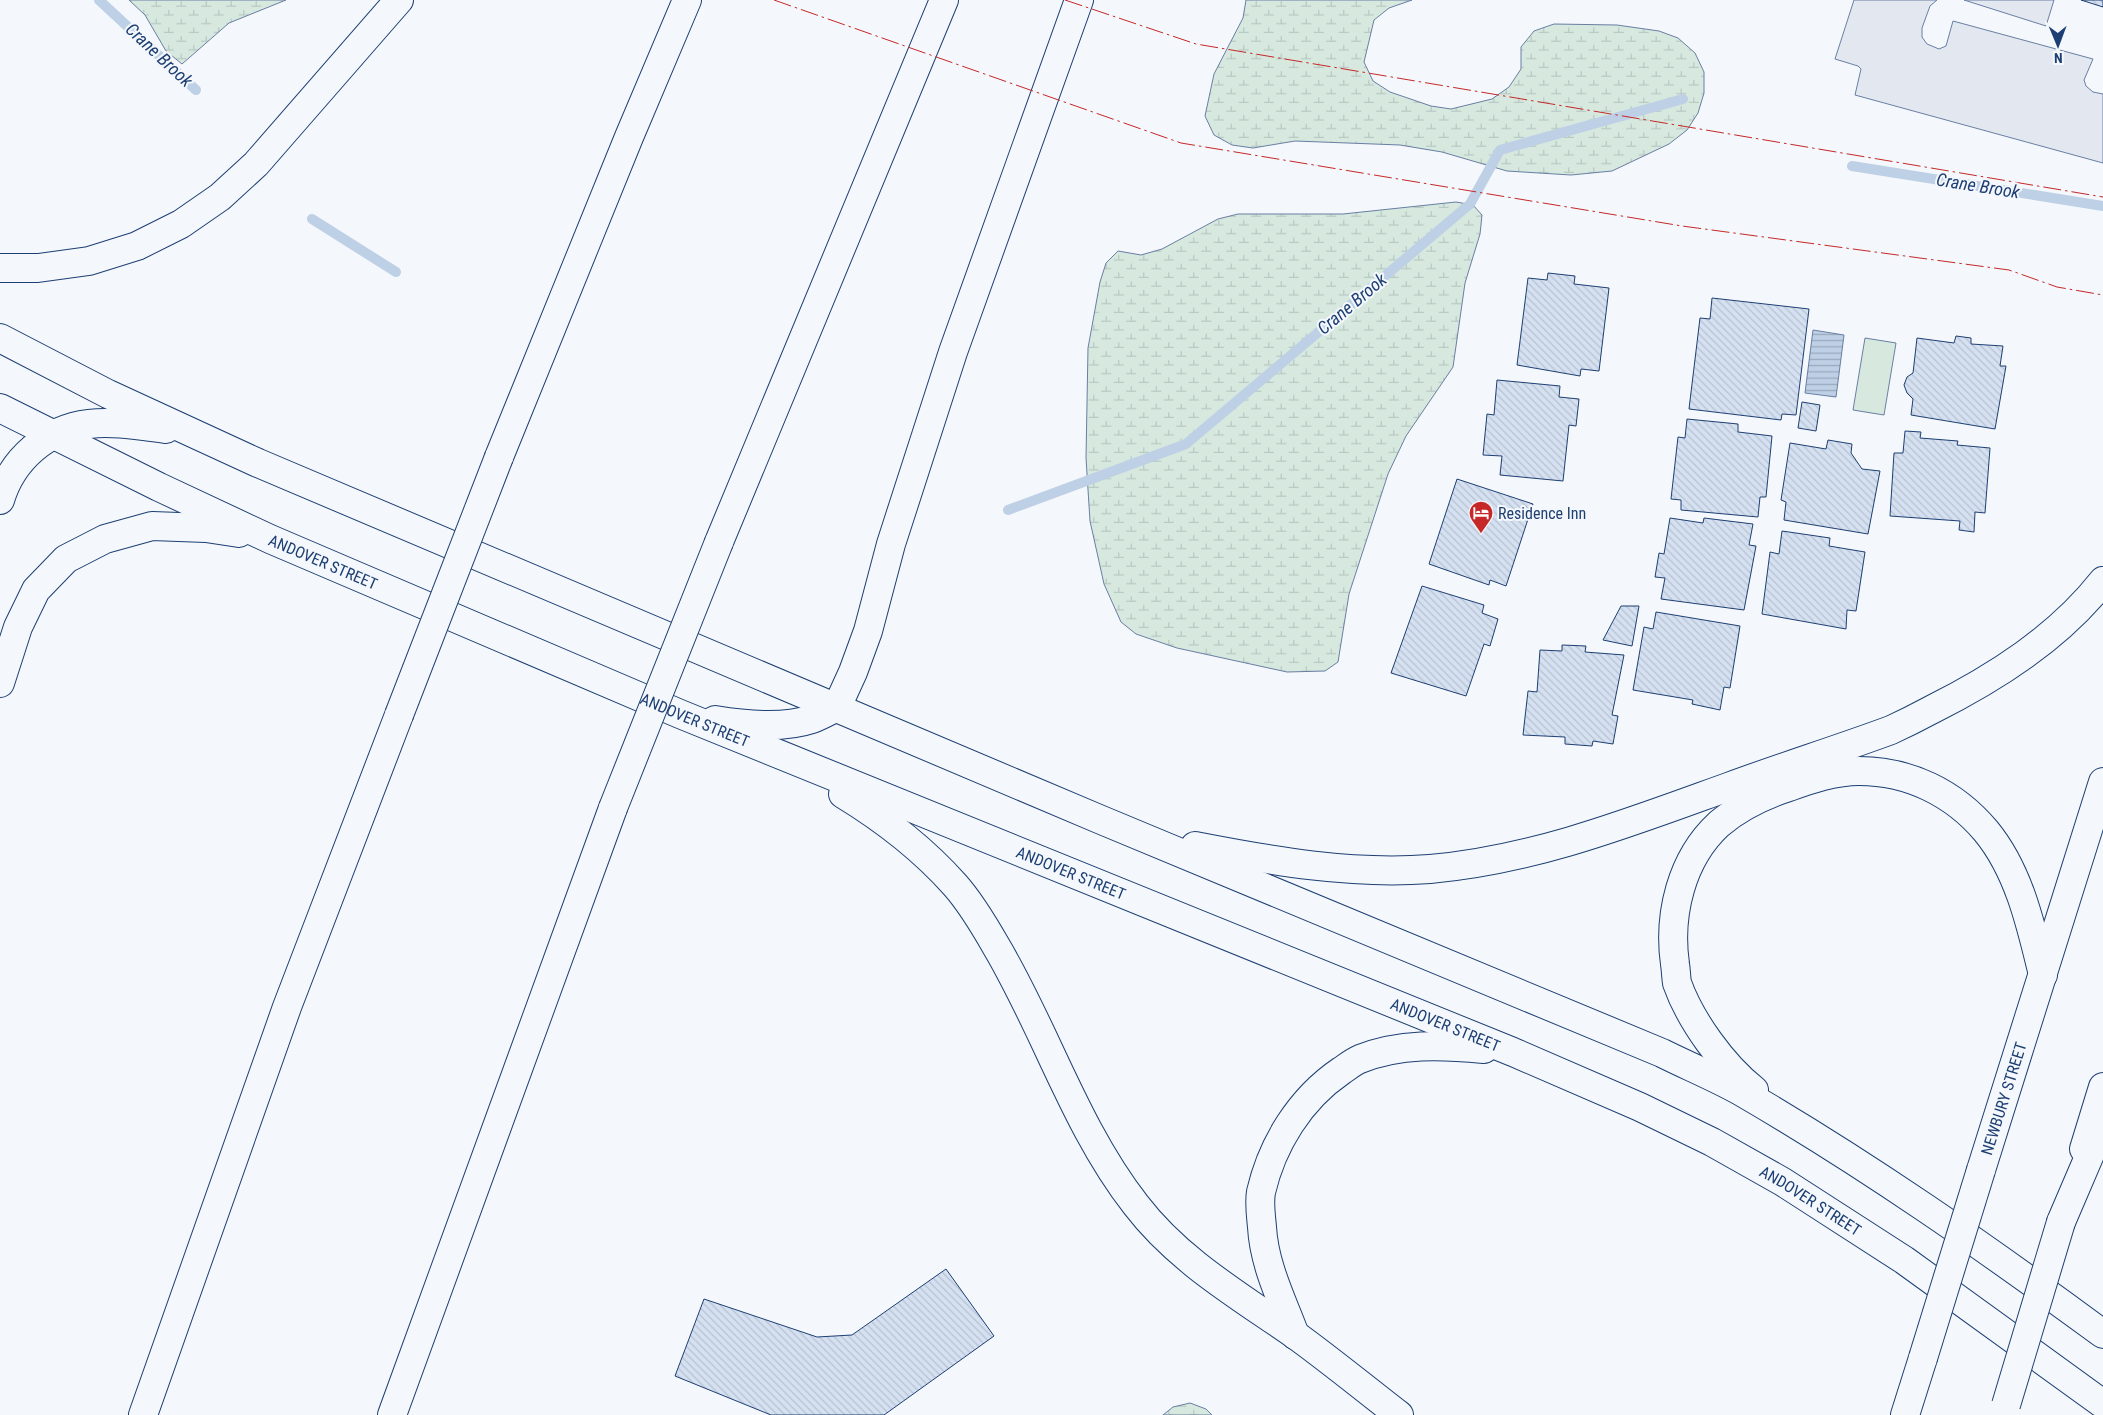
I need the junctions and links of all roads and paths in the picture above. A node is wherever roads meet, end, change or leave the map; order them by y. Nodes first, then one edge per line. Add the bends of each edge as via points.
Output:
1 (398, 0) edge
2 (687, 0) edge
3 (944, 0) edge
4 (1079, 0) edge
5 (0, 268) edge
6 (0, 338) edge
7 (0, 408) edge
8 (190, 431) junction
9 (53, 435) junction
10 (0, 500) edge
11 (270, 538) junction
12 (2103, 581) edge
13 (0, 683) edge
14 (837, 708) junction
15 (680, 714) junction
16 (786, 759) junction
17 (2103, 782) edge
18 (1099, 819) junction
19 (2042, 974) junction
20 (1512, 1052) junction
21 (2103, 1087) edge
22 (2103, 1124) edge
23 (1815, 1136) junction
24 (2061, 1222) junction
25 (2103, 1334) edge
26 (1295, 1335) junction
27 (2103, 1404) edge
28 (2004, 1410) edge
29 (143, 1415) edge
30 (392, 1415) edge
31 (1400, 1415) edge
32 (1904, 1415) edge

1 - 5 main road via 256,164 220,197 181,224 137,246 89,261 38,268
2 - 29 main road, bridge via 499,457 399,714 287,1008
3 - 30 main road, bridge via 719,542 613,808
4 - 14 main road via 952,352 891,544 868,631
6 - 8 main road via 108,394
7 - 9 main road, ANDOVER STREET
8 - 9 main road via 88,424
8 - 14 main road via 343,500
9 - 10 main road via 35,446 19,462
9 - 11 main road, ANDOVER STREET
11 - 13 main road via 206,528 152,526 105,538 66,559 36,590 18,627
11 - 15 main road, ANDOVER STREET
12 - 18 main road via 2053,632 2002,670 1893,729 1603,832 1538,851 1487,862 1429,869 1320,867 1194,846
14 - 15 main road via 811,719 777,724 737,723
14 - 18 main road
15 - 16 main road, ANDOVER STREET
16 - 20 main road, ANDOVER STREET
16 - 26 main road via 908,838 956,886 1011,971 1086,1127 1135,1204 1160,1235 1195,1264
17 - 19 main road, NEWBURY STREET
18 - 23 main road via 1662,1053 1739,1090
19 - 23 main road via 2028,916 2003,856 1974,817 1927,785 1886,773 1838,773 1777,791 1730,815 1697,850 1679,892 1672,941 1677,982 1693,1017 1716,1052 1749,1086
19 - 32 main road, NEWBURY STREET, bridge
20 - 26 main road via 1437,1046 1400,1048 1359,1060 1325,1082 1297,1112 1274,1151 1261,1194 1262,1228 1269,1268
20 - 27 main road, ANDOVER STREET via 1640,1107 1784,1182 1904,1260
21 - 24 main road
22 - 24 main road
23 - 25 main road via 1919,1203
24 - 28 main road, bridge
26 - 31 main road

